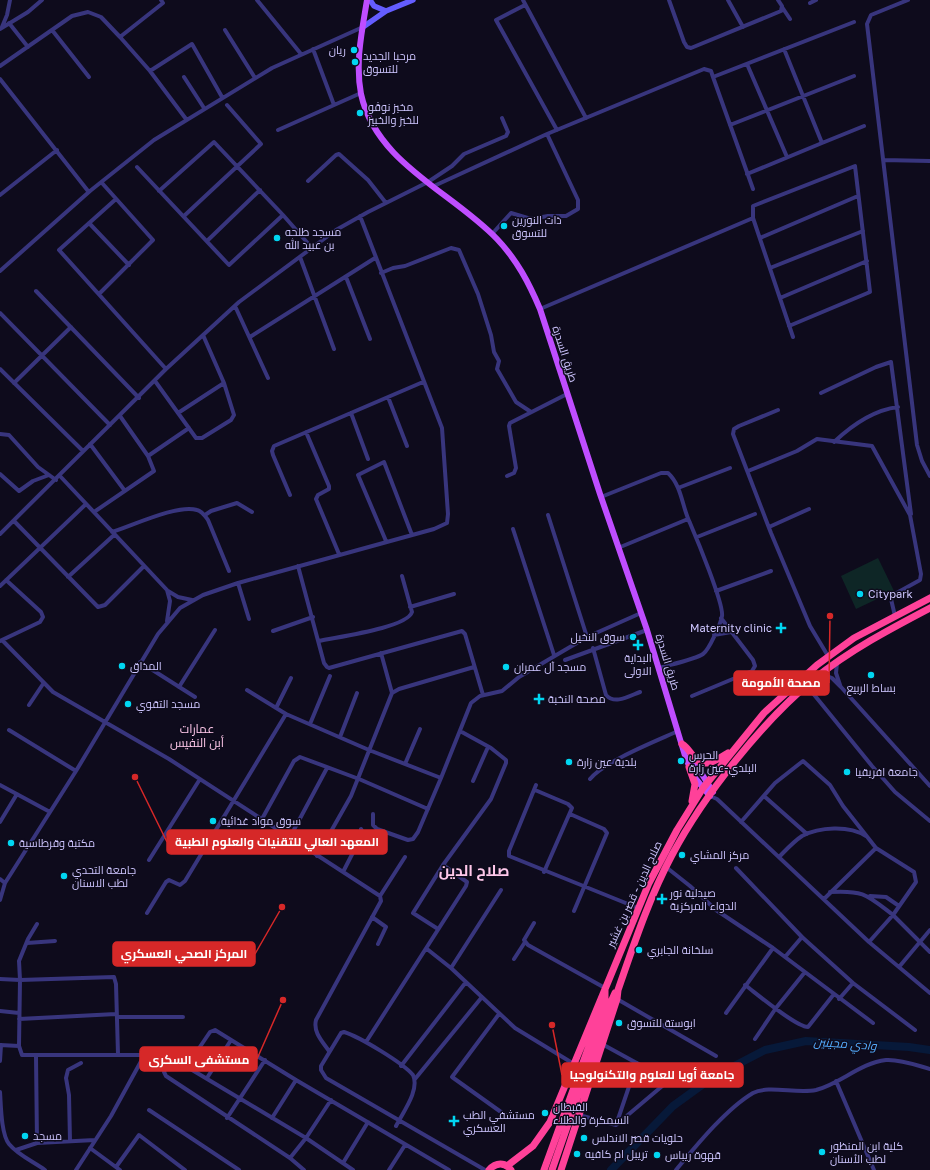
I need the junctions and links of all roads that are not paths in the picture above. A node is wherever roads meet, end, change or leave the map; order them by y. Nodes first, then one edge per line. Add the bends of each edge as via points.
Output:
1 (10, 0) edge
2 (42, 0) edge
3 (161, 0) edge
4 (257, 0) edge
5 (369, 0) edge
6 (413, 0) edge
7 (523, 0) edge
8 (669, 0) edge
9 (728, 0) edge
10 (778, 0) edge
11 (816, 0) edge
12 (908, 0) edge
13 (810, 3) dead end
14 (525, 5) junction
15 (782, 6) junction
16 (386, 11) junction
17 (790, 19) dead end
18 (854, 22) dead end
19 (9, 23) junction
20 (363, 27) junction
21 (743, 27) junction
22 (1, 28) edge
23 (52, 30) junction
24 (225, 30) dead end
25 (120, 37) junction
26 (28, 47) junction
27 (313, 49) junction
28 (784, 49) junction
29 (301, 54) junction
30 (747, 64) junction
31 (0, 66) edge
32 (150, 71) junction
33 (854, 76) dead end
34 (89, 77) dead end
35 (184, 77) dead end
36 (713, 77) junction
37 (255, 78) junction
38 (0, 79) edge
39 (362, 94) junction
40 (803, 96) junction
41 (222, 97) junction
42 (227, 104) dead end
43 (334, 105) junction
44 (204, 108) junction
45 (767, 111) junction
46 (502, 118) dead end
47 (586, 118) junction
48 (186, 120) junction
49 (730, 125) junction
50 (864, 126) dead end
51 (278, 130) dead end
52 (557, 130) junction
53 (547, 134) junction
54 (822, 143) junction
55 (56, 150) junction
56 (787, 158) junction
57 (883, 160) junction
58 (930, 161) edge
59 (137, 166) dead end
60 (237, 166) junction
61 (747, 174) junction
62 (308, 181) dead end
63 (428, 182) junction
64 (102, 183) junction
65 (434, 186) junction
66 (753, 189) dead end
67 (260, 190) junction
68 (90, 191) junction
69 (159, 191) junction
70 (0, 195) edge
71 (858, 196) junction
72 (116, 199) junction
73 (386, 203) junction
74 (283, 215) junction
75 (184, 216) junction
76 (360, 216) junction
77 (753, 218) junction
78 (88, 223) junction
79 (863, 231) junction
80 (492, 234) junction
81 (760, 238) junction
82 (207, 241) junction
83 (312, 248) junction
84 (300, 257) junction
85 (375, 258) junction
86 (867, 262) junction
87 (129, 265) junction
88 (770, 268) junction
89 (0, 271) edge
90 (381, 273) junction
91 (346, 277) junction
92 (36, 291) dead end
93 (99, 294) junction
94 (316, 296) junction
95 (780, 298) junction
96 (235, 306) junction
97 (540, 309) junction
98 (0, 314) edge
99 (789, 326) junction
100 (71, 327) junction
101 (203, 335) junction
102 (250, 337) junction
103 (793, 337) dead end
104 (370, 339) dead end
105 (334, 349) dead end
106 (42, 356) junction
107 (0, 369) edge
108 (166, 369) junction
109 (268, 378) dead end
110 (156, 381) junction
111 (423, 382) junction
112 (14, 383) junction
113 (224, 383) junction
114 (821, 393) dead end
115 (567, 394) junction
116 (388, 397) junction
117 (139, 398) junction
118 (898, 407) junction
119 (778, 410) dead end
120 (531, 412) junction
121 (178, 413) junction
122 (351, 413) junction
123 (120, 416) junction
124 (110, 425) junction
125 (188, 428) junction
126 (306, 432) junction
127 (0, 434) edge
128 (834, 442) junction
129 (90, 444) junction
130 (407, 446) dead end
131 (83, 451) junction
132 (148, 456) junction
133 (368, 459) dead end
134 (730, 468) dead end
135 (748, 471) junction
136 (0, 474) edge
137 (49, 475) junction
138 (60, 476) junction
139 (507, 476) dead end
140 (930, 476) edge
141 (56, 480) junction
142 (678, 488) junction
143 (125, 491) junction
144 (290, 495) dead end
145 (601, 497) junction
146 (86, 504) junction
147 (809, 509) dead end
148 (94, 512) junction
149 (252, 512) dead end
150 (755, 514) dead end
151 (205, 515) junction
152 (548, 515) dead end
153 (911, 518) junction
154 (688, 519) junction
155 (14, 521) junction
156 (769, 527) junction
157 (513, 530) dead end
158 (113, 533) junction
159 (0, 534) edge
160 (412, 535) junction
161 (697, 538) junction
162 (386, 541) junction
163 (40, 547) junction
164 (618, 548) junction
165 (339, 554) junction
166 (144, 566) junction
167 (298, 566) junction
168 (228, 571) dead end
169 (771, 571) dead end
170 (402, 576) dead end
171 (68, 577) junction
172 (6, 580) junction
173 (238, 583) junction
174 (0, 586) edge
175 (168, 591) junction
176 (716, 591) junction
177 (454, 594) dead end
178 (930, 598) edge
179 (192, 600) junction
180 (410, 607) junction
181 (930, 608) edge
182 (641, 613) junction
183 (895, 616) junction
184 (313, 617) junction
185 (721, 618) junction
186 (249, 619) dead end
187 (167, 621) junction
188 (214, 630) dead end
189 (647, 630) junction
190 (273, 631) dead end
191 (731, 632) junction
192 (714, 635) junction
193 (587, 636) junction
194 (1, 641) edge
195 (319, 641) junction
196 (593, 648) junction
197 (381, 653) junction
198 (554, 655) junction
199 (828, 656) junction
200 (565, 660) dead end
201 (140, 662) junction
202 (837, 663) junction
203 (474, 667) junction
204 (659, 668) junction
205 (822, 674) junction
206 (330, 676) dead end
207 (291, 678) dead end
208 (43, 684) junction
209 (807, 686) junction
210 (180, 687) junction
211 (841, 687) junction
212 (247, 690) dead end
213 (640, 692) dead end
214 (357, 693) dead end
215 (392, 693) junction
216 (483, 695) junction
217 (692, 696) dead end
218 (195, 697) dead end
219 (29, 706) dead end
220 (276, 708) junction
221 (286, 714) junction
222 (104, 722) junction
223 (310, 724) junction
224 (420, 729) dead end
225 (9, 730) dead end
226 (460, 730) junction
227 (678, 731) junction
228 (340, 737) junction
229 (682, 744) junction
230 (488, 747) junction
231 (734, 749) junction
232 (369, 750) junction
233 (405, 764) junction
234 (690, 767) junction
235 (327, 768) junction
236 (76, 771) junction
237 (441, 778) junction
238 (200, 779) junction
239 (359, 779) junction
240 (590, 779) dead end
241 (473, 781) dead end
242 (708, 781) junction
243 (0, 785) edge
244 (930, 786) edge
245 (703, 788) junction
246 (17, 794) junction
247 (714, 796) junction
248 (764, 796) junction
249 (234, 801) junction
250 (428, 809) junction
251 (50, 812) junction
252 (687, 812) junction
253 (373, 814) dead end
254 (570, 814) junction
255 (262, 819) junction
256 (930, 821) edge
257 (0, 822) edge
258 (741, 822) junction
259 (361, 829) dead end
260 (807, 834) junction
261 (866, 836) junction
262 (289, 839) junction
263 (876, 848) junction
264 (317, 856) junction
265 (405, 857) dead end
266 (779, 857) junction
267 (149, 860) dead end
268 (443, 865) junction
269 (666, 867) junction
270 (736, 868) dead end
271 (343, 872) junction
272 (544, 872) junction
273 (0, 879) edge
274 (5, 883) junction
275 (584, 887) junction
276 (501, 890) dead end
277 (830, 892) junction
278 (380, 896) junction
279 (869, 896) junction
280 (824, 899) junction
281 (0, 900) edge
282 (899, 906) junction
283 (638, 908) junction
284 (574, 911) dead end
285 (146, 913) dead end
286 (893, 915) junction
287 (372, 917) junction
288 (534, 923) dead end
289 (38, 924) dead end
290 (438, 929) junction
291 (930, 930) edge
292 (802, 937) junction
293 (55, 941) dead end
294 (525, 942) junction
295 (869, 942) junction
296 (27, 943) junction
297 (920, 943) junction
298 (378, 944) dead end
299 (773, 948) junction
300 (427, 949) junction
301 (930, 952) edge
302 (785, 956) junction
303 (514, 959) dead end
304 (899, 967) junction
305 (451, 968) junction
306 (805, 972) junction
307 (0, 979) edge
308 (20, 980) junction
309 (466, 982) junction
310 (853, 983) junction
311 (745, 985) junction
312 (605, 988) junction
313 (618, 990) junction
314 (930, 993) edge
315 (834, 994) junction
316 (482, 997) junction
317 (617, 999) junction
318 (839, 999) junction
319 (776, 1008) junction
320 (0, 1012) edge
321 (19, 1013) junction
322 (726, 1013) dead end
323 (499, 1014) junction
324 (117, 1015) junction
325 (183, 1017) dead end
326 (19, 1019) junction
327 (873, 1023) dead end
328 (916, 1030) dead end
329 (755, 1039) dead end
330 (232, 1040) junction
331 (366, 1042) junction
332 (602, 1044) junction
333 (0, 1045) edge
334 (19, 1046) junction
335 (329, 1051) junction
336 (118, 1054) junction
337 (145, 1054) junction
338 (36, 1056) junction
339 (171, 1056) junction
340 (716, 1056) dead end
341 (265, 1060) junction
342 (0, 1061) edge
343 (81, 1063) dead end
344 (637, 1063) junction
345 (575, 1064) junction
346 (187, 1066) junction
347 (401, 1066) junction
348 (930, 1069) edge
349 (207, 1078) junction
350 (415, 1079) junction
351 (296, 1080) junction
352 (836, 1082) junction
353 (0, 1092) edge
354 (239, 1098) junction
355 (331, 1100) junction
356 (149, 1110) dead end
357 (0, 1111) edge
358 (579, 1115) junction
359 (508, 1117) dead end
360 (227, 1118) junction
361 (272, 1118) junction
362 (399, 1120) junction
363 (368, 1122) junction
364 (616, 1125) junction
365 (396, 1126) dead end
366 (306, 1138) junction
367 (95, 1140) junction
368 (70, 1142) junction
369 (36, 1143) junction
370 (405, 1145) junction
371 (90, 1148) junction
372 (16, 1150) junction
373 (290, 1158) junction
374 (343, 1163) junction
375 (116, 1167) junction
376 (509, 1168) edge
377 (45, 1170) edge
378 (76, 1170) edge
379 (120, 1170) edge
380 (185, 1170) edge
381 (239, 1170) edge
382 (304, 1170) edge
383 (353, 1170) edge
384 (389, 1170) edge
385 (449, 1170) edge
386 (484, 1170) edge
387 (489, 1170) edge
388 (544, 1170) edge
389 (552, 1170) edge
390 (561, 1170) edge
391 (676, 1170) edge
392 (874, 1170) edge

1 - 22 street via 7,16
2 - 19 street
3 - 25 street via 163,3
4 - 29 street
5 - 16 street via 374,6
5 - 20 main road, طريق السدرة
6 - 16 street
7 - 14 street
8 - 21 street via 688,48
9 - 21 street
10 - 15 street
11 - 13 street
12 - 57 street via 871,15 867,22
14 - 47 street
14 - 52 street via 496,20
15 - 17 street
15 - 21 street via 781,11
16 - 20 street
18 - 28 street
19 - 22 street
19 - 26 street
20 - 27 street
20 - 39 main road, طريق السدرة via 360,45
23 - 25 street via 72,16 87,12 101,17
23 - 26 street
23 - 34 street
24 - 37 street
25 - 32 street
26 - 31 street
27 - 29 street
27 - 43 street
28 - 30 street
28 - 40 street
29 - 37 street
30 - 36 street
30 - 45 street
32 - 41 street via 192,44
32 - 48 street
33 - 40 street
35 - 44 street
36 - 47 street via 710,71 704,69
36 - 49 street
37 - 41 street
38 - 55 street
39 - 43 street
39 - 63 main road, طريق السدرة via 371,121 382,140 404,163
40 - 45 street
40 - 54 street
41 - 44 street
42 - 60 street via 261,144
43 - 51 street
44 - 48 street
45 - 49 street
45 - 56 street
46 - 63 street via 508,132 506,136 464,154 452,166
47 - 52 street
48 - 64 street via 146,145
49 - 61 street
50 - 54 street
52 - 53 street
53 - 65 street
53 - 80 street via 578,200 578,209 566,216 531,219 511,213
54 - 56 street
55 - 68 street
55 - 70 street
56 - 61 street
57 - 58 street
57 - 140 street via 917,445
59 - 69 street
60 - 67 street
60 - 69 street via 214,142
60 - 75 street
61 - 66 street
62 - 73 street via 339,154 368,180
63 - 65 main road, طريق السدرة
63 - 73 street
64 - 68 street
64 - 72 street
65 - 80 main road, طريق السدرة
67 - 74 street
67 - 82 street
68 - 89 street
69 - 75 street
71 - 77 street via 855,166 753,206
71 - 79 street
71 - 81 street
72 - 78 street
72 - 87 street via 154,240
73 - 76 street
74 - 82 street via 230,265
74 - 83 street
75 - 82 street
76 - 83 street
76 - 85 street
77 - 81 street
77 - 97 street
78 - 87 street
78 - 93 street via 59,250
79 - 86 street
79 - 88 street
80 - 97 main road, طريق السدرة via 521,268
81 - 88 street
83 - 84 street
84 - 94 street
84 - 96 street
85 - 90 street
85 - 91 street
86 - 95 street
86 - 99 street via 870,292
87 - 93 street
88 - 95 street
90 - 111 street
90 - 120 street via 451,248 459,250 478,294 494,343 497,369 516,402
91 - 94 street
91 - 104 street
92 - 100 street
93 - 108 street
94 - 102 street
94 - 105 street
95 - 99 street
96 - 101 street
96 - 102 street
97 - 115 main road, طريق السدرة
98 - 106 street
99 - 103 street
100 - 106 street
100 - 117 street
101 - 108 street
101 - 113 street
102 - 109 street
106 - 112 street
106 - 124 street
107 - 112 street
108 - 110 street
110 - 117 street
110 - 121 street
111 - 116 street
111 - 160 street via 443,432 448,520 444,526
112 - 131 street
113 - 121 street
113 - 125 street via 233,409 233,418 200,439
114 - 118 street via 890,362 893,365
115 - 120 street
115 - 145 main road, طريق السدرة
116 - 122 street
116 - 130 street
117 - 123 street
118 - 128 street via 872,415 846,431
118 - 153 street
119 - 135 street via 734,429 733,434
120 - 139 street via 509,424 516,468 514,473
121 - 125 street
122 - 126 street
122 - 133 street
123 - 124 street
123 - 132 street
124 - 129 street
125 - 132 street
126 - 144 street via 275,445 272,449
126 - 165 street via 329,486 329,489 316,499
127 - 137 street via 9,436
128 - 135 street via 816,439 797,451
128 - 153 street via 872,446
129 - 131 street
129 - 143 street
131 - 138 street
132 - 143 street via 154,471
134 - 142 street
135 - 156 street
136 - 137 street via 19,491 33,481
137 - 141 street
138 - 141 street
138 - 146 street
141 - 155 street
142 - 145 street via 668,473 661,473
142 - 154 street
143 - 148 street
145 - 164 main road, طريق السدرة
146 - 148 street
146 - 163 street
147 - 156 street
148 - 158 street
149 - 151 street via 237,504
150 - 161 street
151 - 158 street via 196,510 181,509
151 - 168 street
152 - 193 street
153 - 183 street via 921,578 893,595 891,599
154 - 161 street
154 - 164 street
155 - 159 street
155 - 163 street
156 - 199 street via 812,632
157 - 198 street
158 - 166 street
158 - 171 street
160 - 162 street
160 - 162 street via 384,462 358,475
161 - 176 street
162 - 165 street
163 - 171 street
163 - 172 street
164 - 182 main road, طريق السدرة
165 - 167 street
166 - 171 street via 101,608
166 - 175 street
167 - 173 street
167 - 184 street
169 - 176 street
170 - 180 street
172 - 174 street
172 - 194 street via 41,612 43,617 40,622
173 - 179 street
173 - 186 street
175 - 179 street via 178,597
175 - 187 street via 170,601
176 - 185 street
177 - 180 street
178 - 183 highway, صلاح الدين - قصر بن غشير
179 - 187 street
180 - 195 street via 410,615 395,624
181 - 202 highway via 878,635
182 - 189 main road, طريق السدرة
182 - 193 street
183 - 199 highway, صلاح الدين - قصر بن غشير via 854,638
184 - 190 street
184 - 195 street
185 - 191 street
185 - 192 street
187 - 201 street
188 - 210 street
189 - 196 street
189 - 204 main road, طريق السدرة
191 - 192 street
191 - 217 street via 753,660 755,666 752,671
192 - 204 street via 702,655
193 - 198 street
194 - 208 street
195 - 197 street via 324,663 329,668
196 - 200 street
196 - 213 street via 608,698 616,700
197 - 203 street via 461,631 465,634
197 - 215 street
198 - 216 street via 502,691
199 - 231 highway, صلاح الدين - قصر بن غشير via 776,701
201 - 210 street
201 - 222 street
202 - 205 highway
202 - 211 street via 836,673
203 - 215 street
203 - 216 street
204 - 227 main road, طريق السدرة
205 - 209 highway
205 - 211 street via 832,678
206 - 223 street
207 - 220 street
208 - 219 street
208 - 222 street
209 - 247 highway via 762,730
209 - 256 street via 890,787
210 - 218 street
211 - 244 street
212 - 220 street
214 - 228 street
215 - 232 street
216 - 226 street via 471,704
220 - 221 street
221 - 223 street
221 - 249 street
222 - 236 street
222 - 238 street
223 - 228 street
224 - 233 street
225 - 236 street
226 - 230 street
226 - 237 street
227 - 229 main road, طريق السدرة
227 - 240 street via 596,773
228 - 232 street
229 - 231 highway via 696,760 704,763 715,761
229 - 234 main road, طريق السدرة
229 - 242 main road
230 - 241 street
230 - 268 street via 506,760 505,766 491,799
231 - 242 highway, صلاح الدين - قصر بن غشير
232 - 233 street
232 - 239 street
233 - 237 street
234 - 245 main road, طريق السدرة
234 - 252 highway via 695,788
235 - 239 street
235 - 255 street via 300,757 296,758
235 - 262 street
236 - 251 street
237 - 250 street
238 - 249 street
238 - 267 street
239 - 250 street
239 - 264 street
242 - 245 highway, صلاح الدين - قصر بن غشير
242 - 247 main road
243 - 246 street
245 - 247 main road, طريق السدرة
245 - 252 highway, صلاح الدين - قصر بن غشير
246 - 251 street
246 - 257 street
247 - 258 street
247 - 269 highway via 688,828
248 - 258 street
248 - 260 street
248 - 261 street via 775,783 803,761 830,785
249 - 255 street
249 - 285 street via 186,881 180,885 169,880 166,882
250 - 253 street via 415,837 408,840 376,829 373,825
251 - 274 street
252 - 283 highway, صلاح الدين - قصر بن غشير
254 - 272 street
254 - 272 street via 570,805 535,787 508,853 513,859
254 - 275 street via 604,829 607,833
255 - 262 street
258 - 266 street
259 - 271 street via 361,840
260 - 261 street via 841,829
260 - 266 street
261 - 263 street
262 - 264 street
263 - 277 street
263 - 282 street via 914,872 916,877 916,882
264 - 271 street
265 - 278 street
266 - 280 street
268 - 290 street via 467,884
268 - 290 street via 412,913
269 - 299 street via 716,910
269 - 313 highway
270 - 292 street
271 - 278 street
272 - 275 street
273 - 274 street
274 - 281 street
275 - 283 street
275 - 284 street
276 - 305 street
277 - 279 street via 850,891
277 - 280 street
278 - 287 street
279 - 282 street via 886,897
279 - 286 street
280 - 295 street
282 - 286 street
283 - 312 highway, صلاح الدين - قصر بن غشير
286 - 295 street
286 - 297 street
287 - 298 street via 386,927
287 - 335 street via 316,1020 316,1033
288 - 294 street via 526,935
289 - 296 street
290 - 300 street
291 - 297 street
292 - 302 street
292 - 310 street
293 - 296 street
294 - 303 street
294 - 312 street via 532,949
295 - 304 street
296 - 308 street via 18,961
297 - 301 street
297 - 304 street
299 - 302 street
299 - 311 street
300 - 305 street
300 - 331 street
302 - 306 street
304 - 314 street
305 - 309 street
306 - 315 street
306 - 319 street
307 - 308 street
308 - 321 street
308 - 324 street via 113,976 116,984
309 - 316 street
309 - 347 street
310 - 318 street
310 - 328 street
311 - 319 street
311 - 322 street
312 - 345 highway, صلاح الدين - قصر بن غشير
312 - 388 highway via 605,1002
313 - 317 highway
313 - 389 highway via 610,1004
315 - 318 street
315 - 319 street via 808,1027 794,1022
316 - 323 street
316 - 350 street
317 - 332 highway
317 - 340 street
318 - 327 street
319 - 329 street
320 - 321 street
321 - 326 street
323 - 345 street via 532,1040
323 - 359 street via 452,1077
324 - 325 street
324 - 326 street
324 - 336 street
326 - 334 street
330 - 341 street
330 - 346 street via 215,1030 212,1031
330 - 349 street
331 - 335 street via 344,1032
331 - 347 street
332 - 344 street
332 - 358 highway
333 - 334 street
333 - 342 street
334 - 338 street via 22,1055
335 - 362 street via 321,1066 323,1075
336 - 337 street
336 - 338 street
337 - 339 street
337 - 367 street
338 - 369 street
339 - 346 street
339 - 360 street via 164,1075
341 - 351 street
341 - 354 street
343 - 368 street via 68,1070 66,1078
344 - 364 street
344 - 364 street via 667,1082
345 - 376 highway, صلاح الدين - قصر بن غشير via 544,1133
346 - 349 street
347 - 350 street via 412,1073
348 - 352 street via 886,1060 857,1070
349 - 354 street
350 - 362 street via 415,1086
351 - 355 street
351 - 361 street
352 - 391 street via 823,1088 801,1092 774,1089 754,1092 709,1132
352 - 392 street
353 - 357 street
354 - 360 street
354 - 361 street
355 - 363 street
355 - 366 street
356 - 381 street
357 - 372 street via 6,1139
358 - 364 street
358 - 390 highway
360 - 373 street
361 - 366 street
362 - 365 street
362 - 386 street
363 - 370 street
363 - 374 street
366 - 373 street
366 - 374 street
367 - 368 street
367 - 371 street
368 - 369 street
369 - 372 street
370 - 384 street
370 - 385 street
371 - 375 street
371 - 378 street
372 - 377 street
373 - 382 street
374 - 383 street
375 - 379 street
375 - 380 street via 139,1135
376 - 387 highway via 496,1164

